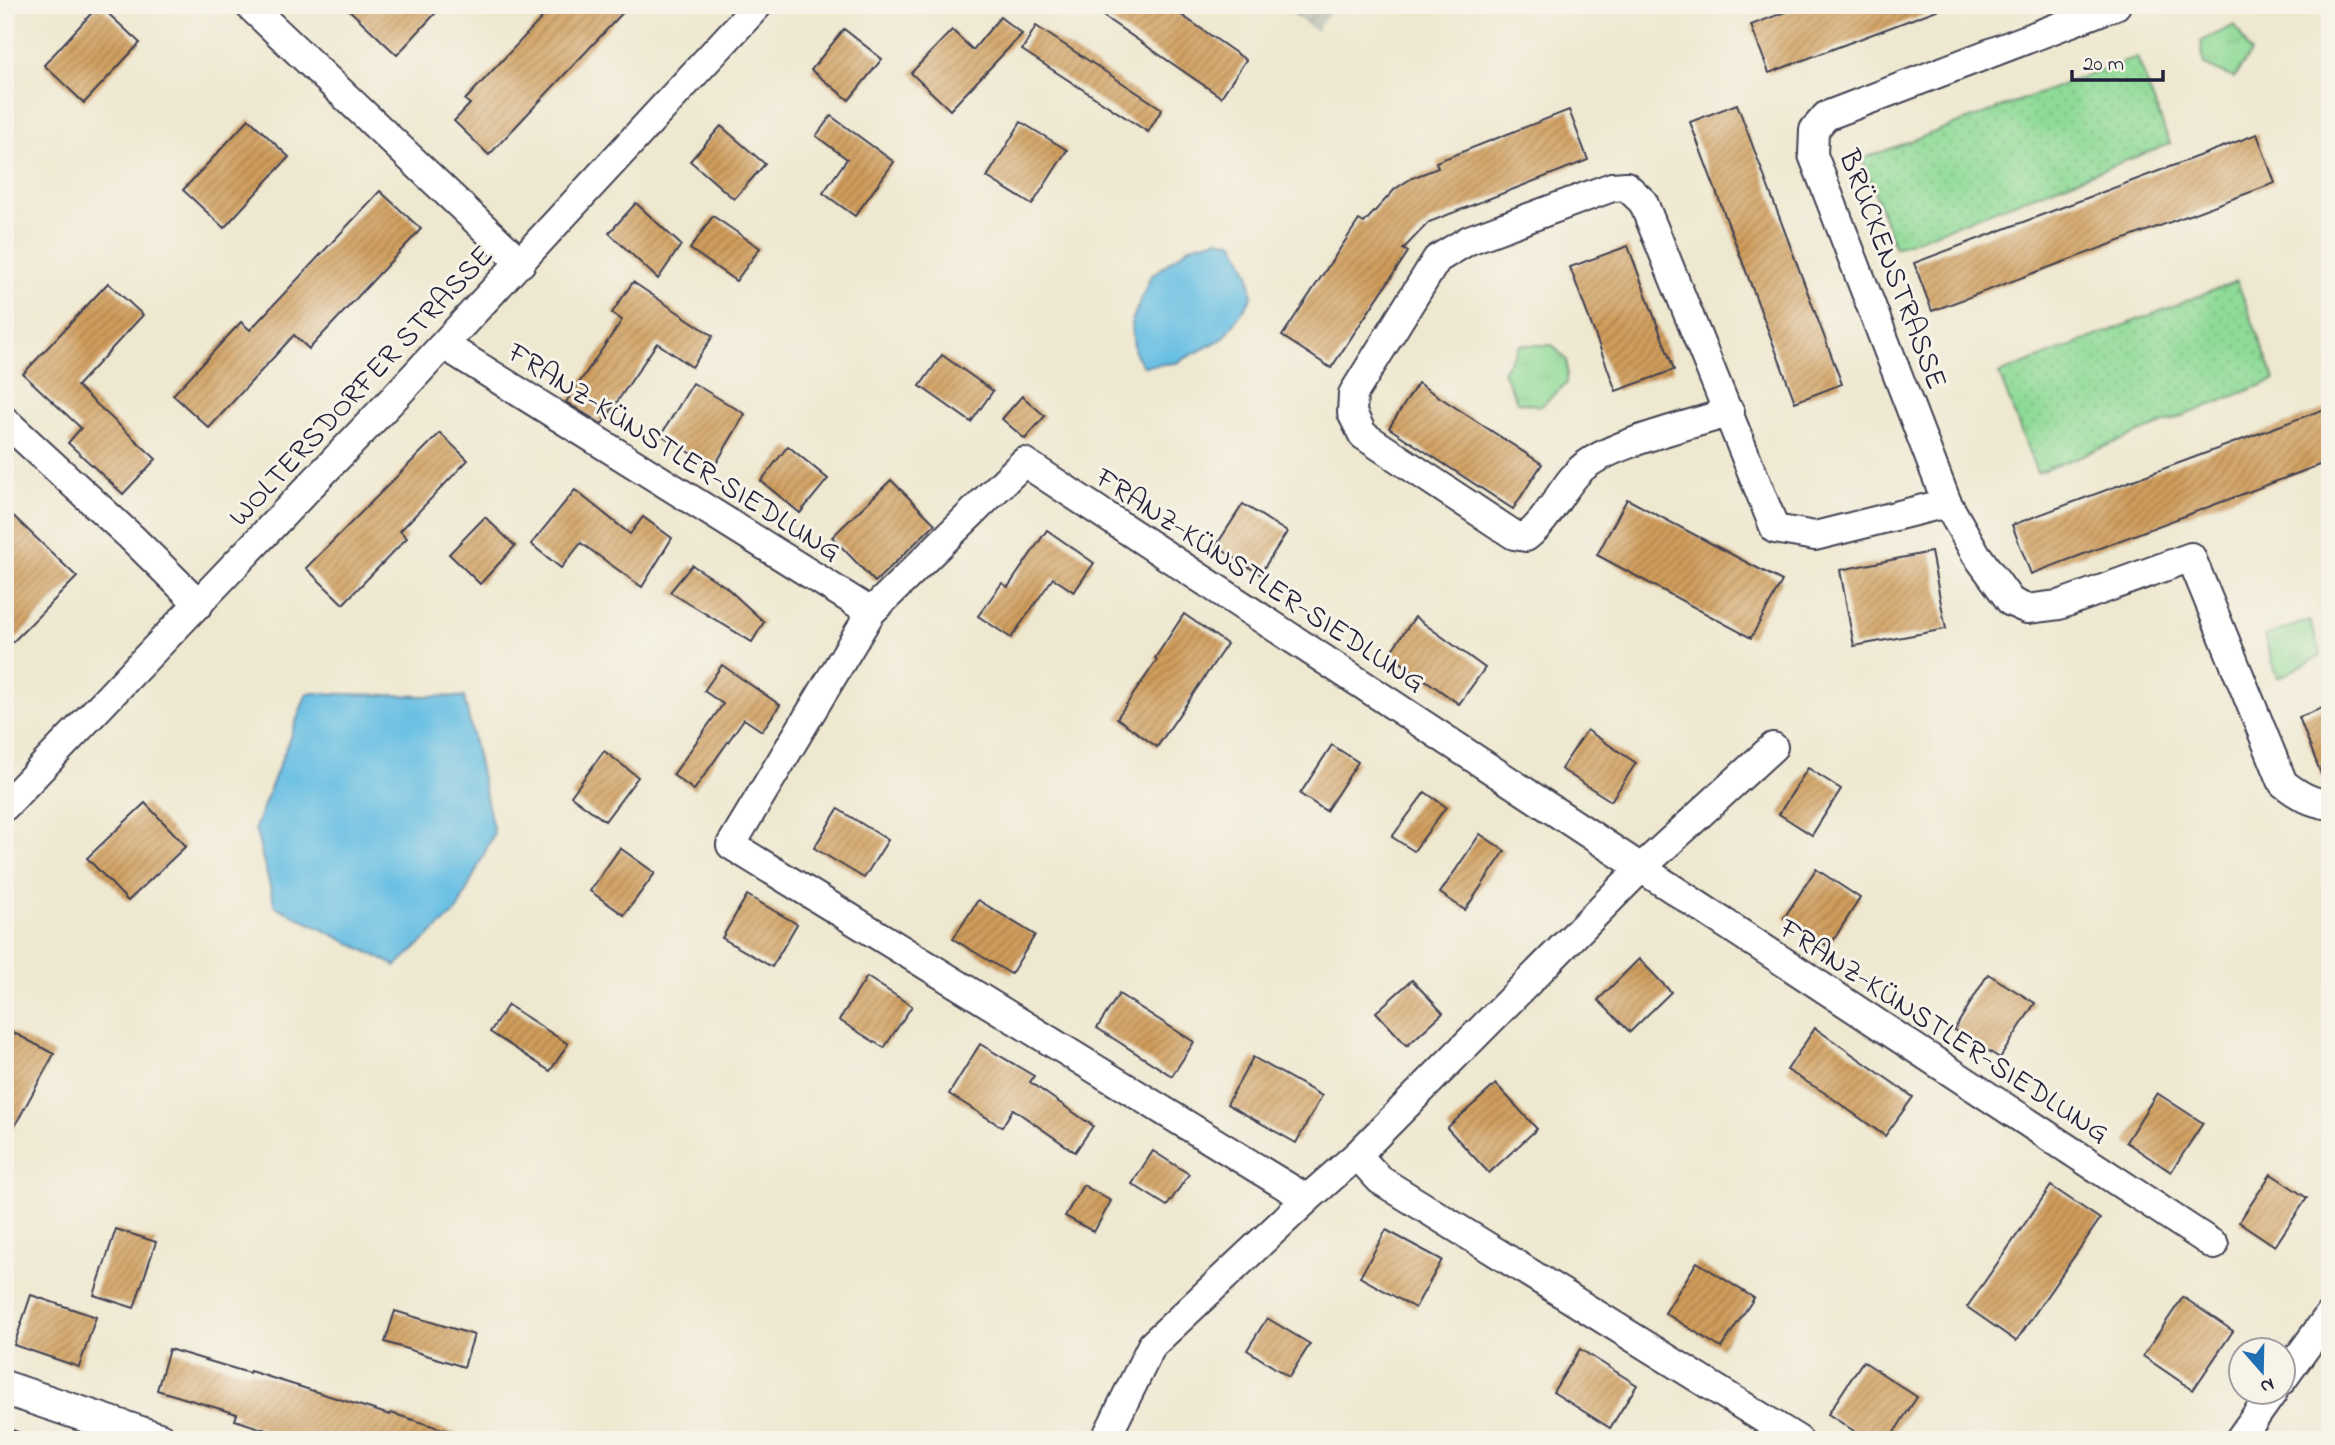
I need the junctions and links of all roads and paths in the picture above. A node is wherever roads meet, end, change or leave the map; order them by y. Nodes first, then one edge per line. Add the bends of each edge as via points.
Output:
1 (249, 5) edge
2 (758, 5) edge
3 (2116, 5) edge
4 (521, 263) junction
5 (444, 345) junction
6 (1730, 412) junction
7 (5, 421) edge
8 (1947, 503) junction
9 (199, 604) junction
10 (872, 612) junction
11 (1773, 747) dead end
12 (2330, 805) edge
13 (5, 806) edge
14 (1640, 869) junction
15 (1357, 1155) junction
16 (1307, 1199) junction
17 (2214, 1245) dead end
18 (2330, 1314) edge
19 (2296, 1362) edge
20 (5, 1388) edge
21 (2263, 1406) edge
22 (160, 1440) edge
23 (1105, 1440) edge
24 (1798, 1440) edge
25 (2239, 1440) edge

1 - 4 street
2 - 4 street, WOLTERSDORFER STRASSE
3 - 8 street, BRÜCKENSTRASSE via 1826,116 1814,130 1813,155
4 - 5 street, WOLTERSDORFER STRASSE
5 - 9 street, WOLTERSDORFER STRASSE
5 - 10 street, FRANZ-KÜNSTLER-SIEDLUNG
6 - 6 street via 1606,452 1580,470 1527,537 1514,535 1363,435 1352,413 1353,394 1437,259 1469,240 1612,187 1626,186 1643,202
6 - 8 street via 1775,529 1815,536
7 - 9 street
8 - 12 street, BRÜCKENSTRASSE via 2011,602 2028,609 2059,605 2191,557 2283,783 2299,796
9 - 13 street, WOLTERSDORFER STRASSE
10 - 14 street, FRANZ-KÜNSTLER-SIEDLUNG via 1024,462
10 - 16 street, FRANZ-KÜNSTLER-SIEDLUNG via 731,845
11 - 14 street
14 - 15 street
14 - 17 street, FRANZ-KÜNSTLER-SIEDLUNG
15 - 16 street
15 - 24 street via 1380,1180
16 - 23 street via 1152,1345
18 - 19 street
20 - 22 street
21 - 25 street

